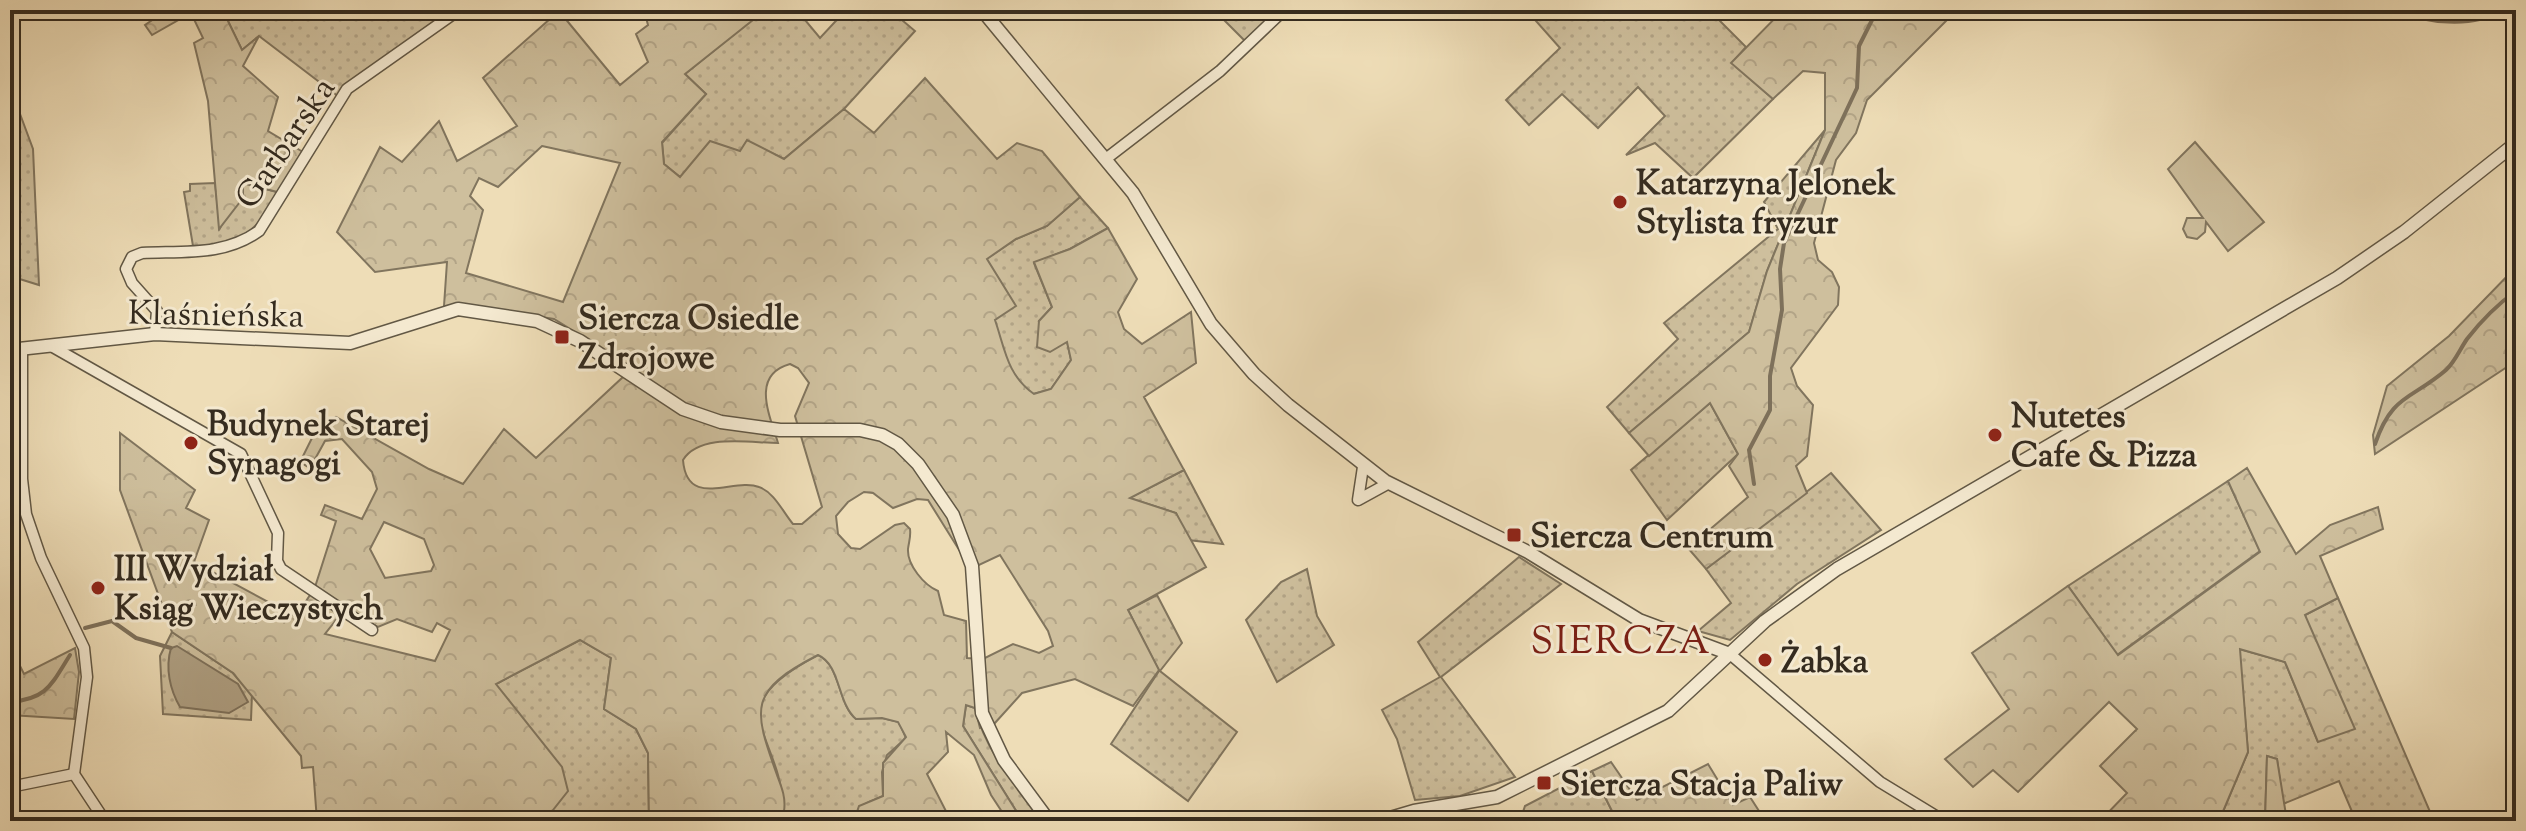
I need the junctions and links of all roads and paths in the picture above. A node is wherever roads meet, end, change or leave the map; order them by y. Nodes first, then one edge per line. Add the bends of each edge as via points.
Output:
1 (459, 10) edge
2 (982, 10) edge
3 (1284, 10) edge
4 (2516, 143) edge
5 (1107, 158) junction
6 (155, 334) junction
7 (53, 347) junction
8 (16, 350) edge
9 (1363, 467) junction
10 (1389, 483) junction
11 (372, 630) dead end
12 (1730, 654) junction
13 (74, 774) junction
14 (10, 787) edge
15 (105, 821) edge
16 (1049, 821) edge
17 (1380, 821) edge
18 (1944, 821) edge

1 - 6 street, Garbarska via 347,89 259,231 224,249 132,257 126,269 157,311
2 - 5 street
3 - 5 street via 1220,71
4 - 12 street via 2361,263 1875,544 1792,600
5 - 9 street via 1136,196 1193,298 1232,349 1288,405
6 - 7 street, Klaśnieńska
6 - 16 street, Klaśnieńska via 350,343 458,309 537,321 606,357 659,396 708,418 780,430 882,435 898,444 937,489 967,548 982,713 1004,760
7 - 8 street, Klaśnieńska
7 - 11 street via 241,454 278,533 281,569
8 - 13 street via 26,514 84,648 87,677
9 - 10 street
9 - 10 street via 1358,500
10 - 12 street via 1528,552 1639,620
12 - 17 street via 1668,711 1497,797
12 - 18 street via 1883,785
13 - 14 street
13 - 15 street

